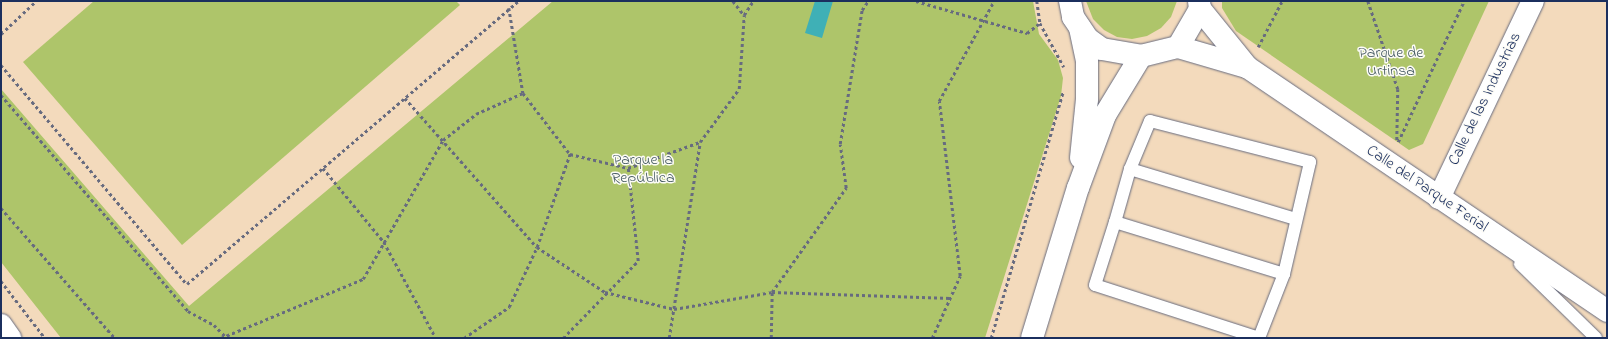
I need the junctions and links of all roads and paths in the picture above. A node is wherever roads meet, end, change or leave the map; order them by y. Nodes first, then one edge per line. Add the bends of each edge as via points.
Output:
1 (36, 1) edge
2 (518, 1) edge
3 (733, 1) edge
4 (753, 1) edge
5 (868, 1) edge
6 (916, 1) edge
7 (994, 1) edge
8 (1037, 1) edge
9 (1070, 1) edge
10 (1282, 1) edge
11 (1368, 1) edge
12 (1464, 1) edge
13 (1533, 1) edge
14 (1200, 5) edge
15 (509, 8) junction
16 (744, 15) junction
17 (983, 20) junction
18 (1040, 23) junction
19 (1080, 26) junction
20 (1, 34) edge
21 (1178, 47) junction
22 (1141, 56) junction
23 (1, 65) edge
24 (1247, 67) junction
25 (1067, 74) dead end
26 (1064, 87) dead end
27 (523, 93) junction
28 (1, 94) edge
29 (405, 98) junction
30 (442, 140) junction
31 (700, 142) junction
32 (570, 154) junction
33 (323, 168) junction
34 (628, 168) junction
35 (1130, 169) junction
36 (1078, 188) junction
37 (1439, 198) junction
38 (1, 208) edge
39 (1296, 219) junction
40 (1115, 222) junction
41 (384, 242) junction
42 (537, 247) junction
43 (1284, 274) junction
44 (1, 281) edge
45 (605, 292) junction
46 (772, 292) junction
47 (951, 298) junction
48 (674, 309) junction
49 (1607, 311) edge
50 (1, 325) edge
51 (225, 335) junction
52 (10, 338) edge
53 (46, 338) edge
54 (115, 338) edge
55 (221, 338) edge
56 (227, 338) edge
57 (436, 338) edge
58 (464, 338) edge
59 (563, 338) edge
60 (669, 338) edge
61 (771, 338) edge
62 (932, 338) edge
63 (991, 338) edge
64 (1032, 338) edge
65 (1259, 338) edge
66 (1596, 338) edge

1 - 20 path
2 - 15 path
3 - 16 path
4 - 16 path
5 - 46 path via 862,10 840,144 846,188
6 - 17 path
7 - 17 path
8 - 18 path
9 - 19 street via 1073,17
10 - 24 path
11 - 12 path via 1398,89 1397,146
13 - 37 street, Calle de las Industrias
14 - 21 street
14 - 24 street, Calle del Parque Ferial
15 - 27 path
15 - 29 path
16 - 31 path via 739,89
17 - 18 path via 1027,33
17 - 47 path via 939,101 960,276
18 - 25 path
19 - 22 street via 1088,39 1102,49
19 - 36 street via 1087,61 1087,91
21 - 22 street
21 - 24 street, Calle del Parque Ferial
22 - 36 street via 1105,115
23 - 33 path via 187,284
24 - 37 street, Calle del Parque Ferial
26 - 63 path
27 - 30 path via 476,114
27 - 32 path
28 - 51 path via 188,311
29 - 30 path
29 - 33 path
30 - 41 path
30 - 42 path
31 - 34 path
31 - 48 path
32 - 34 path
32 - 42 path
33 - 41 path
34 - 45 path via 638,261
35 - 39 lane
35 - 39 lane via 1150,121 1310,162
35 - 40 lane
36 - 64 street
37 - 49 street, Calle del Parque Ferial
37 - 66 lane via 1532,273
38 - 54 path
39 - 43 lane
40 - 43 lane
40 - 65 lane via 1095,285
41 - 51 path via 364,279
41 - 57 path
42 - 45 path
42 - 58 path via 509,307
43 - 65 lane
44 - 53 path
45 - 48 path
45 - 59 path
46 - 47 path
46 - 48 path
46 - 61 path
47 - 62 path
48 - 60 path
50 - 52 street
51 - 55 path
51 - 56 path

